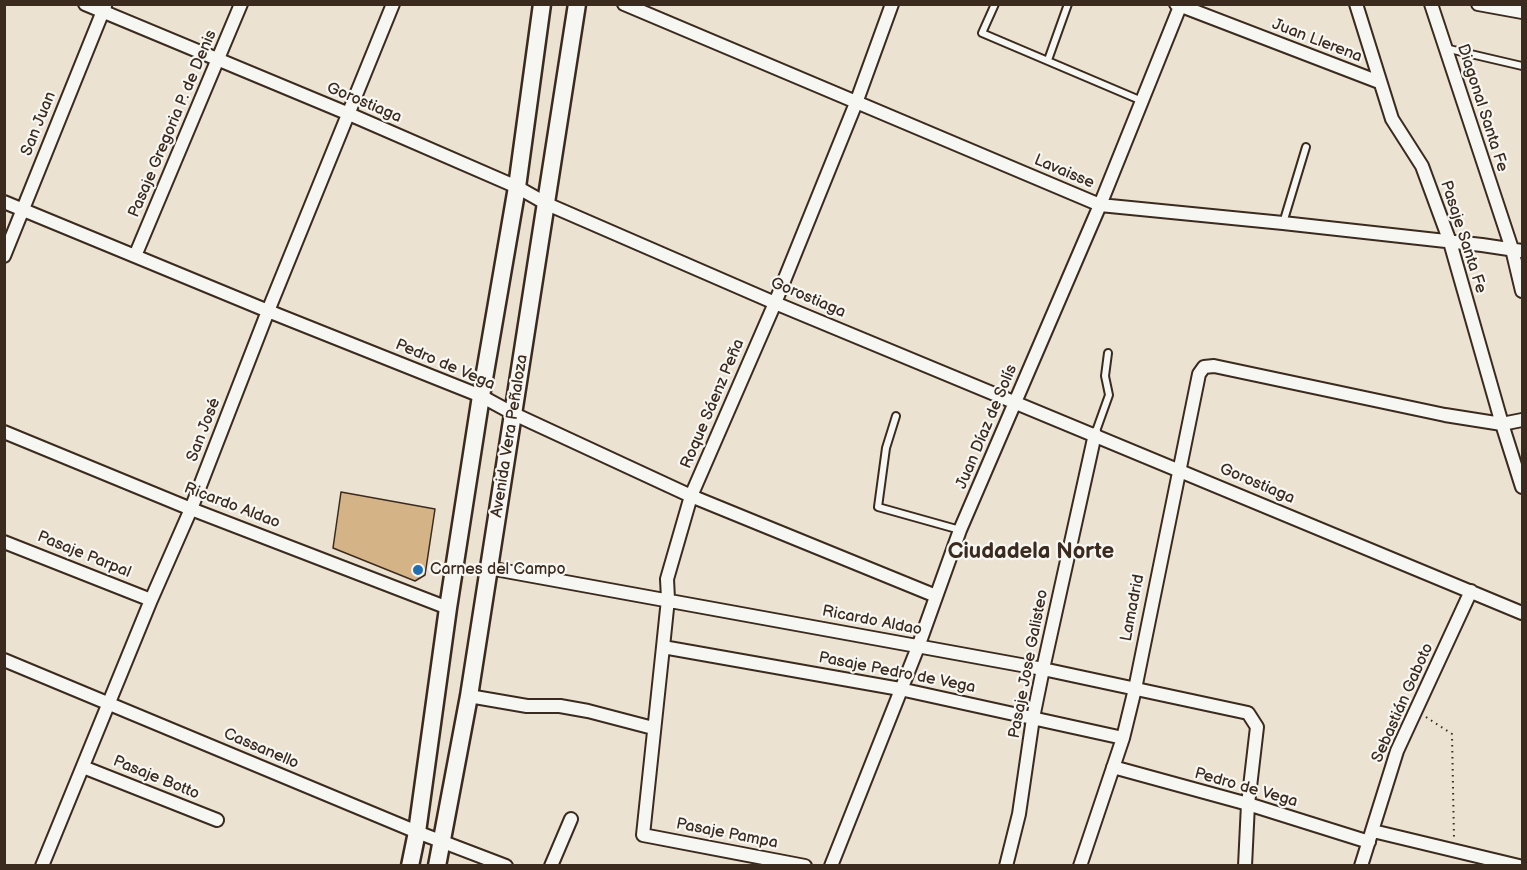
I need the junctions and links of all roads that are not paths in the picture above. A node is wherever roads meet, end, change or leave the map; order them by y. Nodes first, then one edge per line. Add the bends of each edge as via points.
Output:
1 (85, 4) edge
2 (241, 4) edge
3 (393, 4) edge
4 (542, 4) edge
5 (577, 4) edge
6 (624, 4) edge
7 (892, 4) edge
8 (994, 4) edge
9 (1068, 4) edge
10 (1356, 4) edge
11 (1431, 4) edge
12 (1478, 4) edge
13 (1179, 5) edge
14 (104, 8) edge
15 (1522, 12) edge
16 (1445, 48) junction
17 (218, 59) junction
18 (1048, 60) junction
19 (1522, 66) edge
20 (1379, 82) junction
21 (1142, 101) junction
22 (855, 103) junction
23 (349, 114) junction
24 (1306, 147) dead end
25 (517, 187) junction
26 (4, 202) edge
27 (547, 204) junction
28 (1100, 206) junction
29 (23, 209) junction
30 (1283, 223) junction
31 (1450, 242) junction
32 (1517, 250) edge
33 (4, 256) edge
34 (135, 256) junction
35 (1522, 291) edge
36 (775, 303) junction
37 (268, 311) junction
38 (1108, 353) dead end
39 (481, 396) junction
40 (1016, 402) junction
41 (514, 414) junction
42 (896, 416) dead end
43 (1522, 420) edge
44 (1502, 424) junction
45 (4, 432) edge
46 (1095, 434) junction
47 (1180, 470) junction
48 (1522, 487) edge
49 (691, 496) junction
50 (191, 508) junction
51 (960, 530) junction
52 (4, 542) edge
53 (489, 568) junction
54 (1471, 591) junction
55 (936, 596) junction
56 (668, 599) junction
57 (151, 600) junction
58 (448, 608) junction
59 (1522, 613) edge
60 (663, 647) junction
61 (918, 647) junction
62 (4, 660) edge
63 (1043, 669) junction
64 (1135, 688) junction
65 (900, 689) junction
66 (469, 696) junction
67 (108, 703) junction
68 (1033, 718) junction
69 (653, 728) junction
70 (1123, 738) junction
71 (82, 766) junction
72 (1113, 767) junction
73 (1248, 804) junction
74 (570, 819) dead end
75 (217, 820) dead end
76 (417, 832) junction
77 (643, 835) joint
78 (1371, 836) junction
79 (442, 841) junction
80 (1082, 861) edge
81 (42, 866) edge
82 (410, 866) edge
83 (437, 866) edge
84 (506, 866) edge
85 (551, 866) edge
86 (805, 866) edge
87 (831, 866) edge
88 (1006, 866) edge
89 (1245, 866) edge
90 (1361, 866) edge
91 (1519, 866) edge

1 - 14 street, Gorostiaga
2 - 17 street, Pasaje Gregoria P. de Denis
3 - 23 street, San José
4 - 25 main road, Avenida Vera Peñaloza
5 - 27 main road, Avenida Vera Peñaloza
6 - 22 street, Lavaisse
7 - 22 street, Roque Sáenz Peña
8 - 18 lane via 982,33
9 - 18 lane
10 - 20 street, Pasaje Santa Fe
11 - 16 street, Diagonal Santa Fe
12 - 15 street
13 - 20 street, Juan Llerena
13 - 21 street, Juan Díaz de Solís
14 - 17 street, Gorostiaga
14 - 29 street, San Juan
16 - 19 lane
16 - 32 street, Diagonal Santa Fe
17 - 23 street, Gorostiaga
17 - 34 street, Pasaje Gregoria P. de Denis
18 - 21 lane
20 - 31 street, Pasaje Santa Fe via 1392,119 1422,166
21 - 28 street, Juan Díaz de Solís
22 - 28 street, Lavaisse
22 - 36 street, Roque Sáenz Peña
23 - 25 street, Gorostiaga
23 - 37 street, San José
24 - 30 lane
25 - 27 street, Gorostiaga
25 - 39 main road, Avenida Vera Peñaloza
26 - 29 street, Pedro de Vega
27 - 36 street, Gorostiaga
27 - 41 main road, Avenida Vera Peñaloza
28 - 30 street, Lavaisse
28 - 40 street, Juan Díaz de Solís
29 - 33 street, San Juan
29 - 34 street, Pedro de Vega
30 - 31 street, Lavaisse
31 - 32 street, Lavaisse
31 - 44 street, Pasaje Santa Fe
32 - 35 street, Diagonal Santa Fe
34 - 37 street, Pedro de Vega
36 - 40 street, Gorostiaga
36 - 49 street, Roque Sáenz Peña
37 - 39 street, Pedro de Vega
37 - 50 street, San José
38 - 46 lane via 1105,376 1109,395
39 - 41 street, Pedro de Vega
39 - 58 main road, Avenida Vera Peñaloza
40 - 46 street, Gorostiaga
40 - 51 street, Juan Díaz de Solís
41 - 49 street, Pedro de Vega
41 - 53 main road, Avenida Vera Peñaloza
42 - 51 lane via 886,448 878,507
43 - 44 street
44 - 47 street, Lamadrid via 1204,367 1199,374
44 - 48 street, Pasaje Santa Fe
45 - 50 street, Ricardo Aldao
46 - 47 street, Gorostiaga
46 - 63 street, Pasaje Jose Galisteo
47 - 54 street, Gorostiaga
47 - 64 street, Lamadrid
49 - 55 street, Pedro de Vega
49 - 56 street, Roque Sáenz Peña via 667,579
50 - 57 street, San José
50 - 58 street, Ricardo Aldao
51 - 55 street, Juan Díaz de Solís
52 - 57 street, Pasaje Parpal
53 - 56 street, Ricardo Aldao
53 - 66 main road, Avenida Vera Peñaloza
54 - 59 street, Gorostiaga
54 - 78 street, Sebastián Gaboto via 1397,751
55 - 61 street, Juan Díaz de Solís
56 - 60 street, Roque Sáenz Peña
56 - 61 street, Ricardo Aldao
57 - 67 street, San José
58 - 76 main road, Avenida Vera Peñaloza
60 - 65 street, Pasaje Pedro de Vega
60 - 69 street, Roque Sáenz Peña
61 - 63 street, Ricardo Aldao
61 - 65 street, Juan Díaz de Solís
62 - 67 street, Cassanello
63 - 64 street, Ricardo Aldao
63 - 68 street, Pasaje Jose Galisteo
64 - 70 street, Lamadrid
64 - 73 street, Ricardo Aldao via 1248,713 1257,727
65 - 68 street, Pasaje Pedro de Vega
65 - 87 street, Juan Díaz de Solís
66 - 69 street via 527,706 561,706
66 - 79 main road, Avenida Vera Peñaloza
67 - 71 street, San José
67 - 76 street, Cassanello
68 - 70 street, Pasaje Pedro de Vega
68 - 88 street, Pasaje Jose Galisteo via 1019,814
69 - 77 street, Roque Sáenz Peña
70 - 72 street, Lamadrid
71 - 75 street, Pasaje Botto
71 - 81 street, San José
72 - 73 street, Pedro de Vega
72 - 80 street, Lamadrid
73 - 78 street, Pedro de Vega
73 - 89 street
74 - 85 street
76 - 79 street, Cassanello
76 - 82 main road, Avenida Vera Peñaloza
77 - 86 street, Pasaje Pampa
78 - 90 street, Sebastián Gaboto
78 - 91 street, Pedro de Vega
79 - 83 main road, Avenida Vera Peñaloza
79 - 84 street, Cassanello

